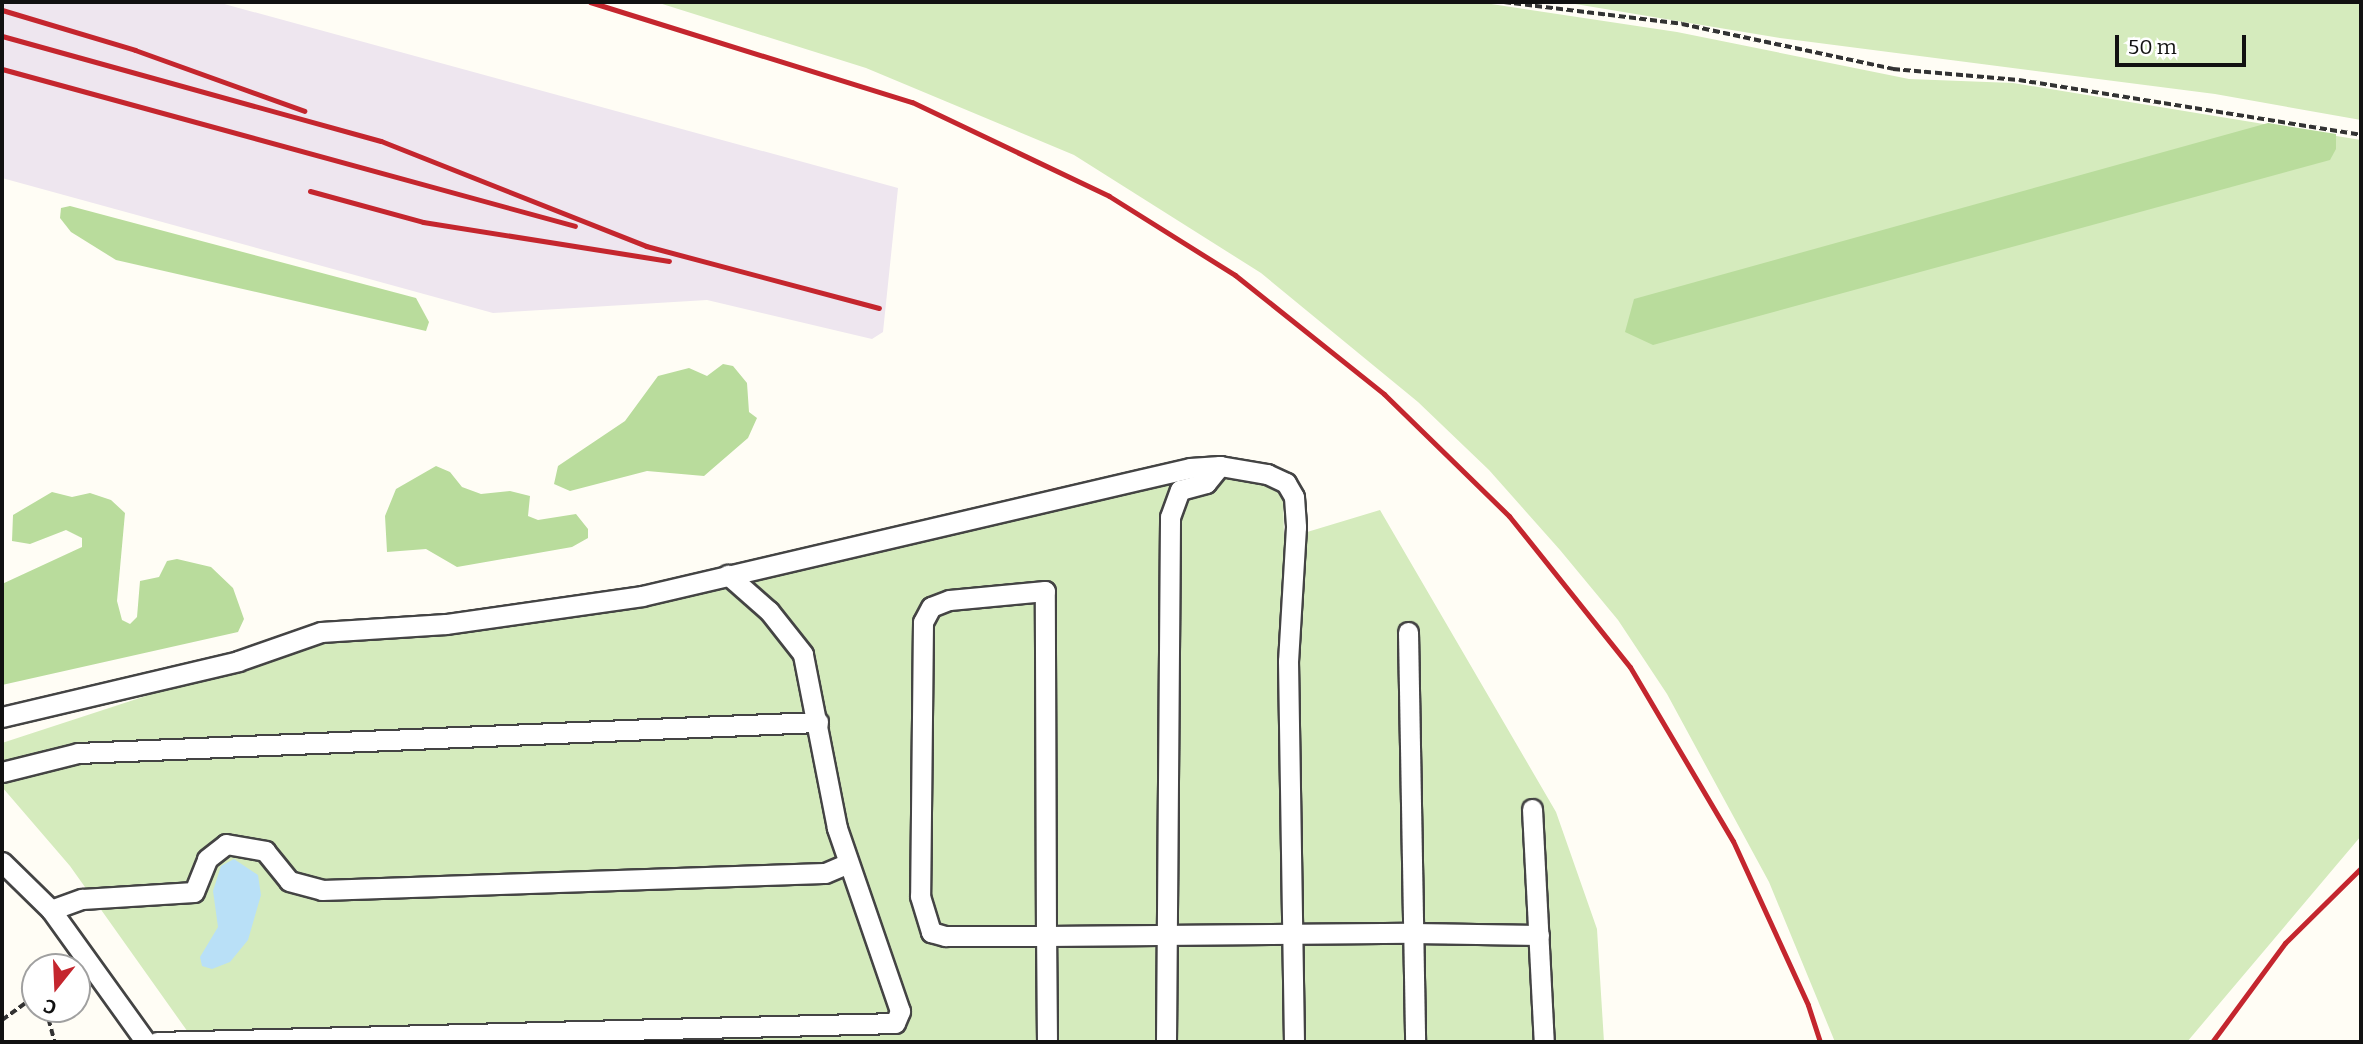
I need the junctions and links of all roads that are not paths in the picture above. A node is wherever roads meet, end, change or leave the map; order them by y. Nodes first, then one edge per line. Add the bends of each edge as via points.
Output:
1 (1220, 466) junction
2 (728, 575) junction
3 (1408, 632) dead end
4 (2, 717) edge
5 (818, 722) junction
6 (2, 772) edge
7 (1532, 809) dead end
8 (2, 862) edge
9 (848, 863) junction
10 (51, 910) junction
11 (1294, 933) junction
12 (1411, 933) junction
13 (1165, 934) junction
14 (1539, 935) junction
15 (1046, 936) junction
16 (146, 1042) edge
17 (157, 1042) edge
18 (1047, 1042) edge
19 (1167, 1042) edge
20 (1294, 1042) edge
21 (1415, 1042) edge
22 (1544, 1042) edge

1 - 2 street via 1190,468
1 - 11 street via 1267,474 1286,484 1294,496 1288,661
1 - 13 street via 1206,483 1180,490 1170,517
2 - 4 street via 642,597 520,615 321,632 225,664
2 - 5 street via 799,647
3 - 12 street
5 - 6 street via 78,752
5 - 9 street
7 - 14 street
8 - 10 street
9 - 10 street via 825,873 322,890 289,881 265,851 226,845 207,859 194,892 82,899
9 - 17 street via 900,1011 895,1023 203,1037
10 - 16 street
11 - 12 street
11 - 13 street
11 - 20 street
12 - 14 street
12 - 21 street
13 - 15 street
13 - 19 street
14 - 22 street
15 - 15 street via 945,936 931,932 923,919 923,622 931,607 948,600 1045,591
15 - 18 street

